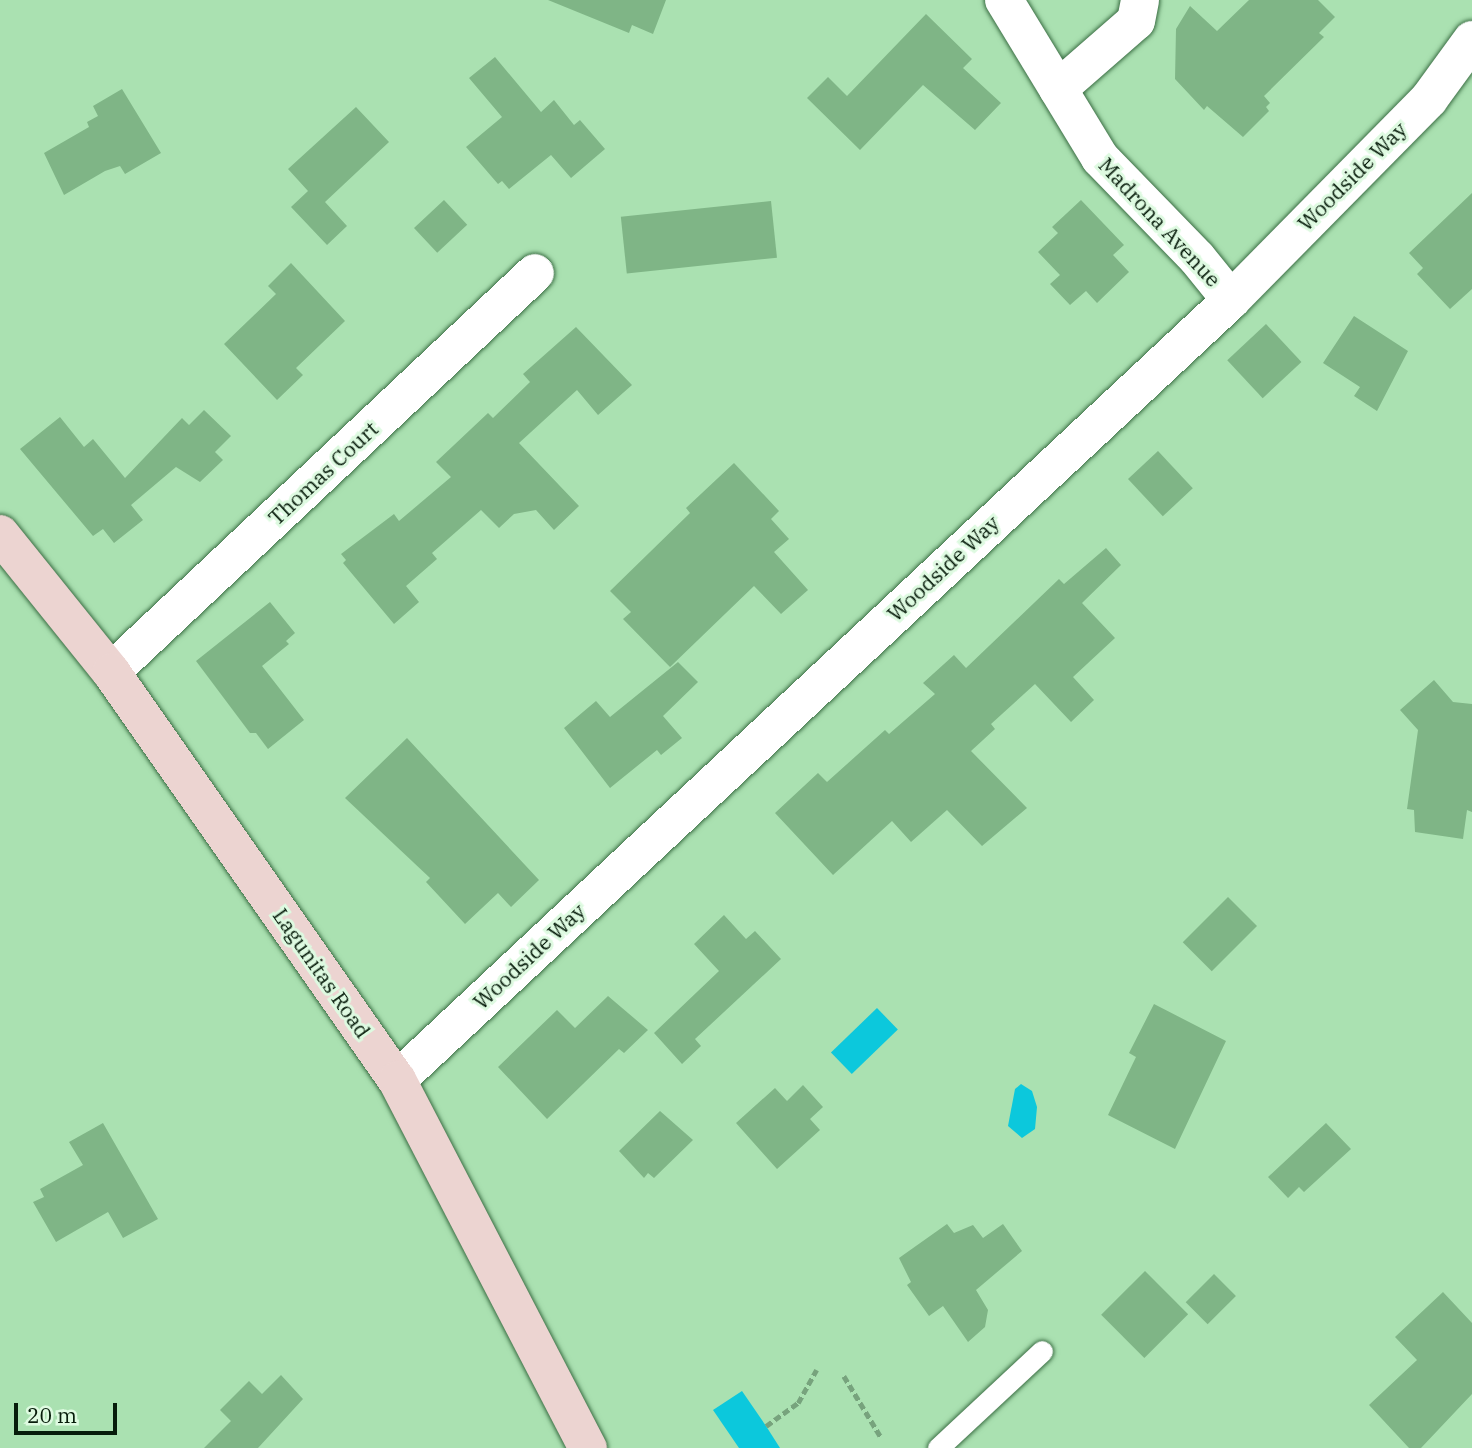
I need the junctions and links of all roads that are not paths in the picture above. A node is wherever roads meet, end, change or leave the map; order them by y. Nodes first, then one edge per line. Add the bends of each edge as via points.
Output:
1 (1004, 0) edge
2 (1140, 0) edge
3 (1472, 40) edge
4 (1058, 89) junction
5 (535, 274) dead end
6 (1231, 300) junction
7 (0, 534) edge
8 (111, 672) junction
9 (397, 1080) junction
10 (1042, 1351) dead end
11 (589, 1448) edge
12 (938, 1448) edge

1 - 4 street, Madrona Avenue
2 - 4 street via 1136,21
3 - 6 street, Woodside Way via 1429,99
4 - 6 street, Madrona Avenue via 1100,158 1197,257
5 - 8 street, Thomas Court
6 - 9 street, Woodside Way
7 - 8 street, Lagunitas Road
8 - 9 street, Lagunitas Road
9 - 11 street, Lagunitas Road
10 - 12 lane

